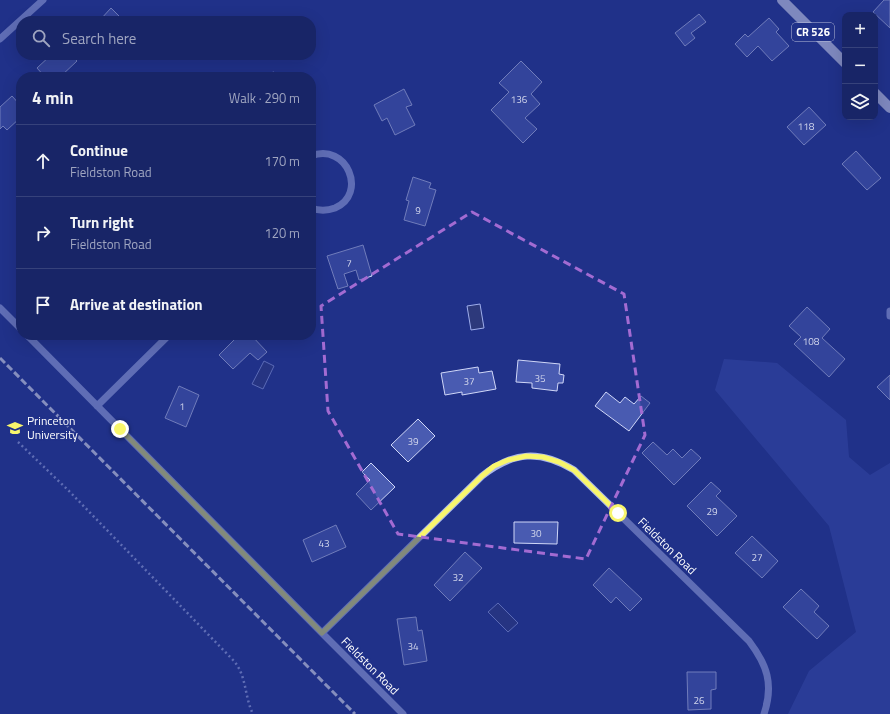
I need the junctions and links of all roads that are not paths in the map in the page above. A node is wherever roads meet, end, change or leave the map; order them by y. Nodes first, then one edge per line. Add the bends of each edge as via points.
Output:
1 (43, 0) edge
2 (782, 0) edge
3 (25, 16) edge
4 (16, 24) edge
5 (0, 39) edge
6 (842, 60) edge
7 (878, 96) edge
8 (890, 108) edge
9 (316, 155) edge
10 (316, 209) edge
11 (0, 308) edge
12 (890, 312) edge
13 (890, 316) edge
14 (16, 324) edge
15 (32, 340) edge
16 (164, 340) edge
17 (97, 406) junction
18 (322, 633) junction
19 (402, 714) edge
20 (764, 714) edge

1 - 3 street
2 - 6 main road, CR 526
4 - 5 street
7 - 8 main road
9 - 10 street via 330,154 337,157 348,168 352,182 348,196 337,207 323,211
11 - 14 street
12 - 13 street
15 - 17 street, Fieldston Road
16 - 17 street
17 - 18 street, Fieldston Road
18 - 19 street, Fieldston Road
18 - 20 street, Fieldston Road via 494,466 526,456 543,457 574,470 749,641 760,656 766,671 769,689

